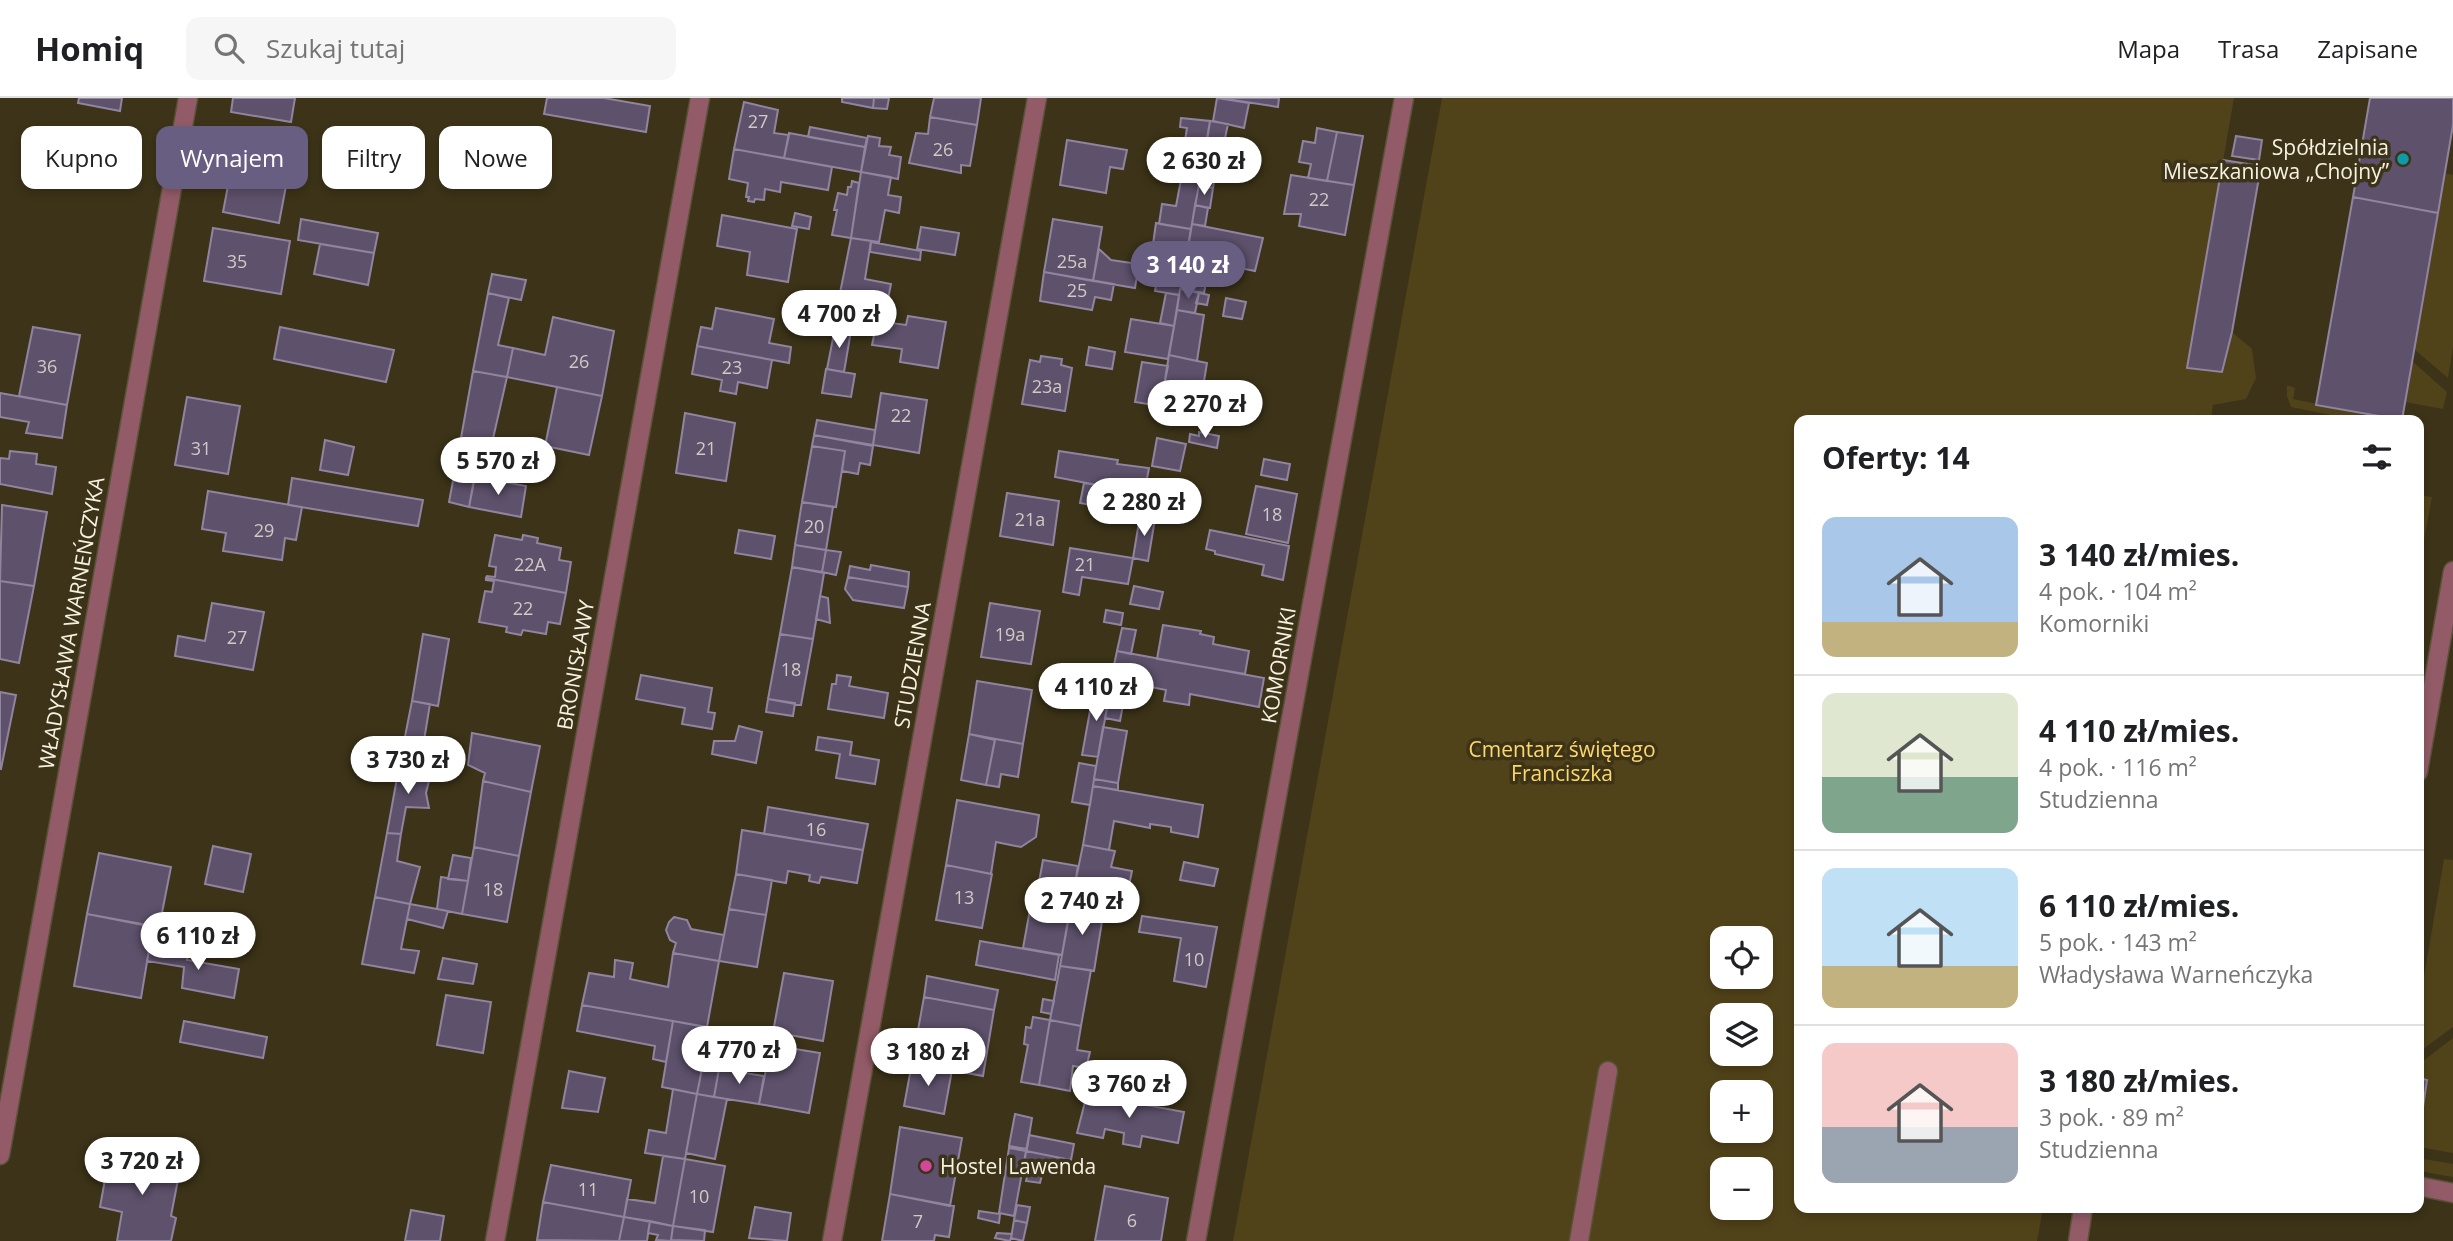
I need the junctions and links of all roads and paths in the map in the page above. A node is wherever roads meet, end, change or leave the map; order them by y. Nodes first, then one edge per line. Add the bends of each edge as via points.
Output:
1 (188, 98) edge
2 (700, 98) edge
3 (1037, 98) edge
4 (1404, 98) edge
5 (2453, 571) edge
6 (2424, 738) edge
7 (1608, 1071) dead end
8 (0, 1155) edge
9 (2424, 1187) edge
10 (2453, 1193) edge
11 (2082, 1213) edge
12 (495, 1241) edge
13 (832, 1241) edge
14 (1196, 1241) edge
15 (1579, 1241) edge
16 (2078, 1241) edge

1 - 8 street, WŁADYSŁAWA WARNEŃCZYKA
2 - 12 street, BRONISŁAWY
3 - 13 street, STUDZIENNA
4 - 14 street, KOMORNIKI
5 - 6 street
7 - 15 street
9 - 10 street
11 - 16 street

